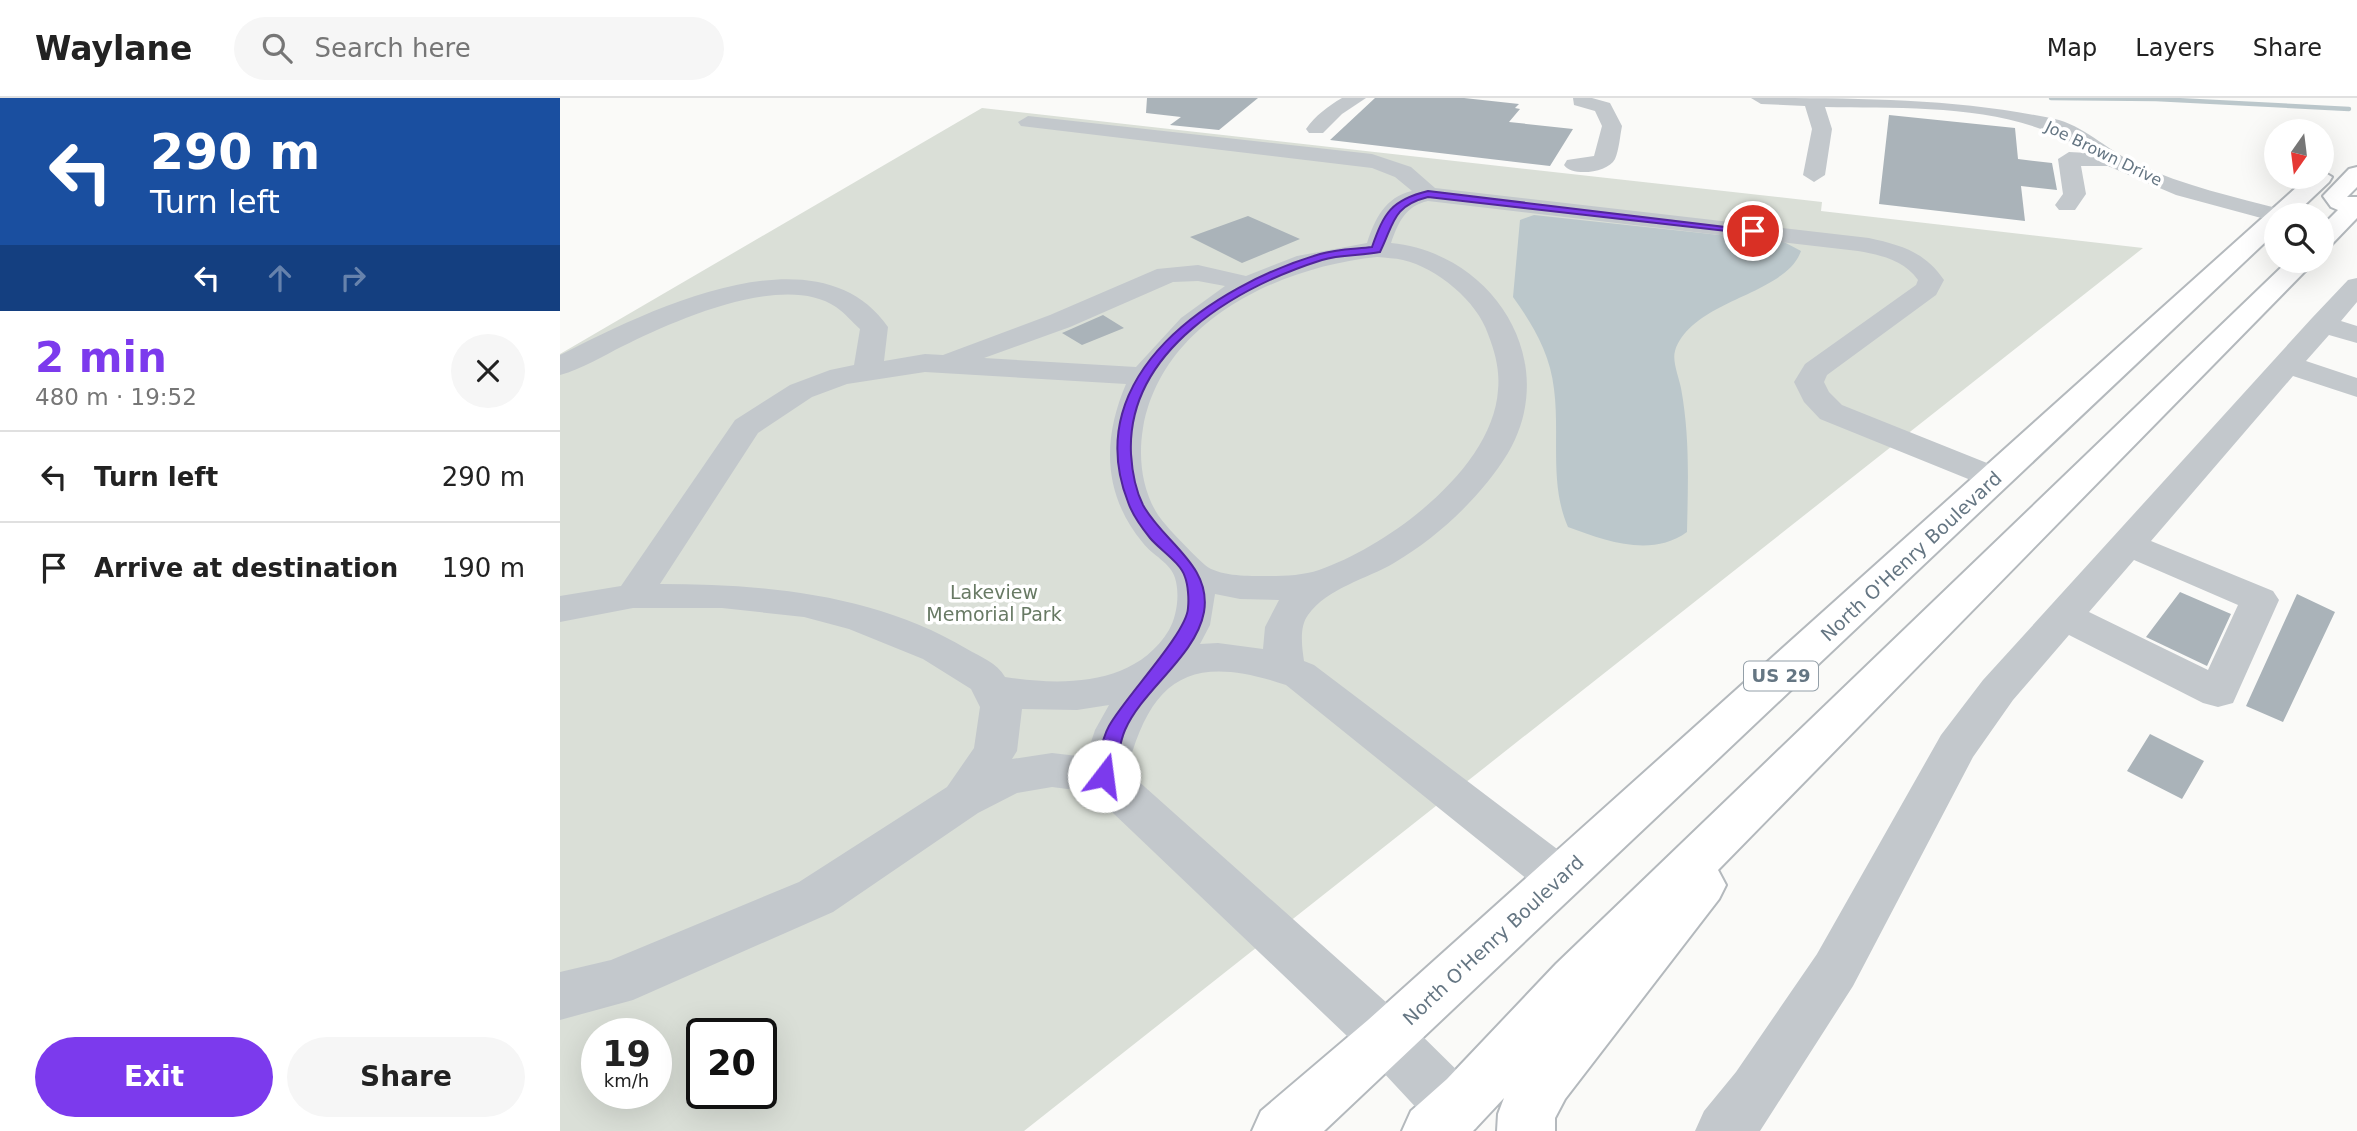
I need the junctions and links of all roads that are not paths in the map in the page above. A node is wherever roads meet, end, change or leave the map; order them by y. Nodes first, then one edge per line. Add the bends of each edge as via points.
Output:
1 (1356, 98) edge
2 (1761, 98) edge
3 (1812, 100) edge
4 (1578, 106) edge
5 (1028, 122) dead end
6 (1316, 129) dead end
7 (2049, 144) dead end
8 (2069, 159) junction
9 (2115, 160) junction
10 (1575, 165) dead end
11 (2357, 174) edge
12 (1814, 175) dead end
13 (2306, 189) edge
14 (1428, 194) junction
15 (2290, 203) edge
16 (2067, 205) dead end
17 (2356, 207) edge
18 (2264, 212) edge
19 (2264, 226) edge
20 (2334, 228) edge
21 (1377, 250) junction
22 (2290, 273) edge
23 (1251, 285) junction
24 (2357, 286) edge
25 (2339, 330) edge
26 (943, 364) junction
27 (2286, 364) junction
28 (560, 366) edge
29 (868, 370) junction
30 (1144, 376) junction
31 (2357, 388) edge
32 (1995, 478) junction
33 (2126, 544) junction
34 (1193, 573) junction
35 (1320, 582) junction
36 (633, 596) junction
37 (560, 609) edge
38 (2064, 616) junction
39 (1285, 669) junction
40 (1160, 670) junction
41 (992, 690) junction
42 (1815, 746) junction
43 (1104, 776) junction
44 (962, 800) junction
45 (1560, 878) junction
46 (560, 996) edge
47 (1387, 1038) junction
48 (1444, 1120) edge
49 (1281, 1131) edge
50 (1526, 1131) edge
51 (1724, 1131) edge

1 - 6 street
2 - 3 street, Joe Brown Drive
3 - 9 street, Joe Brown Drive via 1949,106 2009,114 2054,125
3 - 12 street via 1822,130
4 - 10 street via 1603,107 1612,126 1604,159
5 - 14 street via 1372,161 1408,172
7 - 8 street
8 - 9 street
8 - 16 street via 2075,194
9 - 18 street, Joe Brown Drive via 2177,188
11 - 17 highway via 2335,196
13 - 15 highway, North O'Henry Boulevard / US 29
14 - 21 street via 1410,198 1388,216
14 - 32 street via 1844,242 1903,255 1926,270 1931,280 1927,289 1815,370 1809,382 1831,412
17 - 20 highway
19 - 32 highway, North O'Henry Boulevard / US 29
21 - 23 street via 1324,256
21 - 35 street via 1408,253 1429,262 1479,299 1497,319 1512,348 1509,421 1487,463 1449,503 1390,549
22 - 42 highway
23 - 26 street via 1180,271
23 - 30 street via 1201,315
24 - 25 street
25 - 27 street
26 - 29 street
26 - 30 street
27 - 31 street
27 - 33 street
28 - 29 street via 683,307 734,295 806,287 831,292 860,307 874,327
29 - 36 street via 801,391 746,427
30 - 34 street via 1130,408 1125,466 1135,503 1154,533
32 - 45 highway, North O'Henry Boulevard / US 29
33 - 38 street
33 - 38 street via 2260,600 2218,692
34 - 35 street via 1211,582 1250,589
34 - 40 street via 1196,611 1186,637
35 - 39 street via 1294,607 1280,638
36 - 37 street
36 - 41 street via 722,596 804,604 863,620 937,649 986,679
38 - 51 street via 1998,690 1956,747 1835,970 1756,1091
39 - 40 street via 1258,659 1225,657 1180,660
39 - 45 street via 1300,675
40 - 41 street via 1087,695 1036,698
40 - 43 street via 1116,729
41 - 44 street via 1001,707 995,751
42 - 48 highway via 1574,981
42 - 50 highway via 1545,1080 1526,1114
43 - 44 street via 1052,770 1008,777
43 - 47 street
44 - 46 street via 816,897 615,983
45 - 47 highway, North O'Henry Boulevard / US 29
47 - 48 street
47 - 49 highway, North O'Henry Boulevard / US 29

